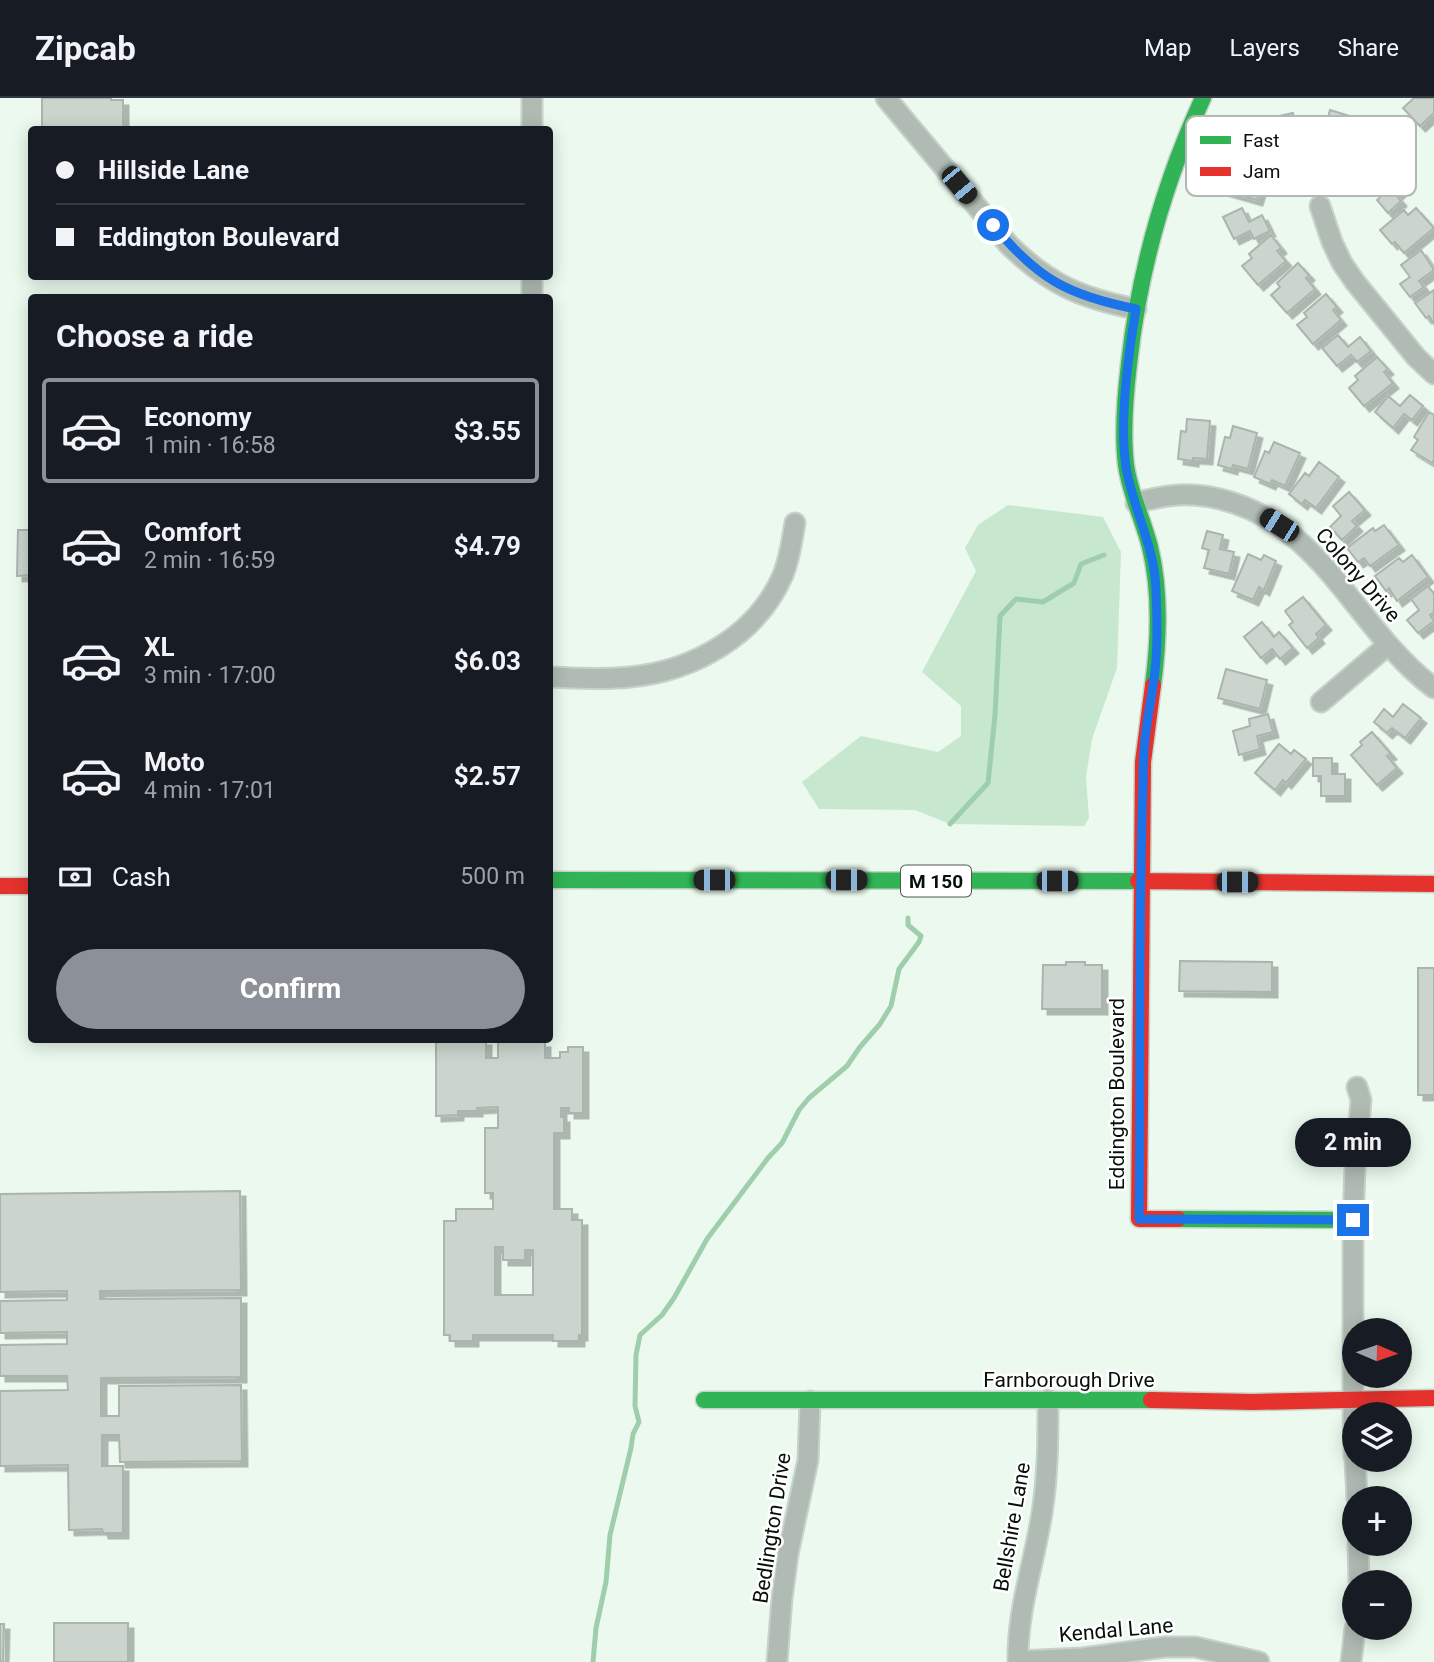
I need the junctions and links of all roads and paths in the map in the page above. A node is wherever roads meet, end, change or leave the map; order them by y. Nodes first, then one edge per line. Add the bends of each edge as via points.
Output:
1 (532, 98) edge
2 (886, 98) edge
3 (1203, 98) edge
4 (1195, 116) edge
5 (532, 126) edge
6 (1186, 137) edge
7 (1320, 205) dead end
8 (1136, 309) junction
9 (1434, 374) edge
10 (1136, 503) junction
11 (795, 523) dead end
12 (1388, 645) junction
13 (553, 677) edge
14 (1434, 688) edge
15 (1321, 702) dead end
16 (553, 880) edge
17 (1140, 881) junction
18 (1434, 884) edge
19 (0, 886) edge
20 (28, 886) edge
21 (1357, 1087) dead end
22 (1353, 1220) junction
23 (1434, 1398) edge
24 (704, 1400) dead end
25 (1048, 1400) junction
26 (810, 1401) junction
27 (1353, 1401) junction
28 (1354, 1640) edge
29 (777, 1662) edge
30 (1018, 1662) edge
31 (1259, 1662) edge
32 (1351, 1662) edge

1 - 5 street
2 - 8 street via 1027,262 1077,294
3 - 4 street
6 - 8 street via 1168,184
7 - 9 street via 1342,263
8 - 10 street via 1124,434
10 - 12 street, Colony Drive via 1181,494 1231,502 1262,515 1315,555
10 - 17 street via 1153,562 1157,599 1156,659 1144,746
11 - 13 street via 791,552 773,596 746,628 710,654 675,669 631,677
12 - 14 street, Colony Drive
12 - 15 street, Colony Drive
16 - 17 street, M 150
17 - 18 street, M 150
17 - 22 street, Eddington Boulevard via 1139,1219
19 - 20 street
21 - 22 street
22 - 27 street
23 - 27 street, Farnborough Drive
24 - 26 street, Farnborough Drive
25 - 26 street, Farnborough Drive
25 - 27 street, Farnborough Drive
25 - 30 street, Bellshire Lane via 1042,1512 1020,1616
26 - 29 street, Bedlington Drive via 808,1460 788,1555
28 - 32 street
30 - 31 street, Kendal Lane via 1164,1647 1195,1647

